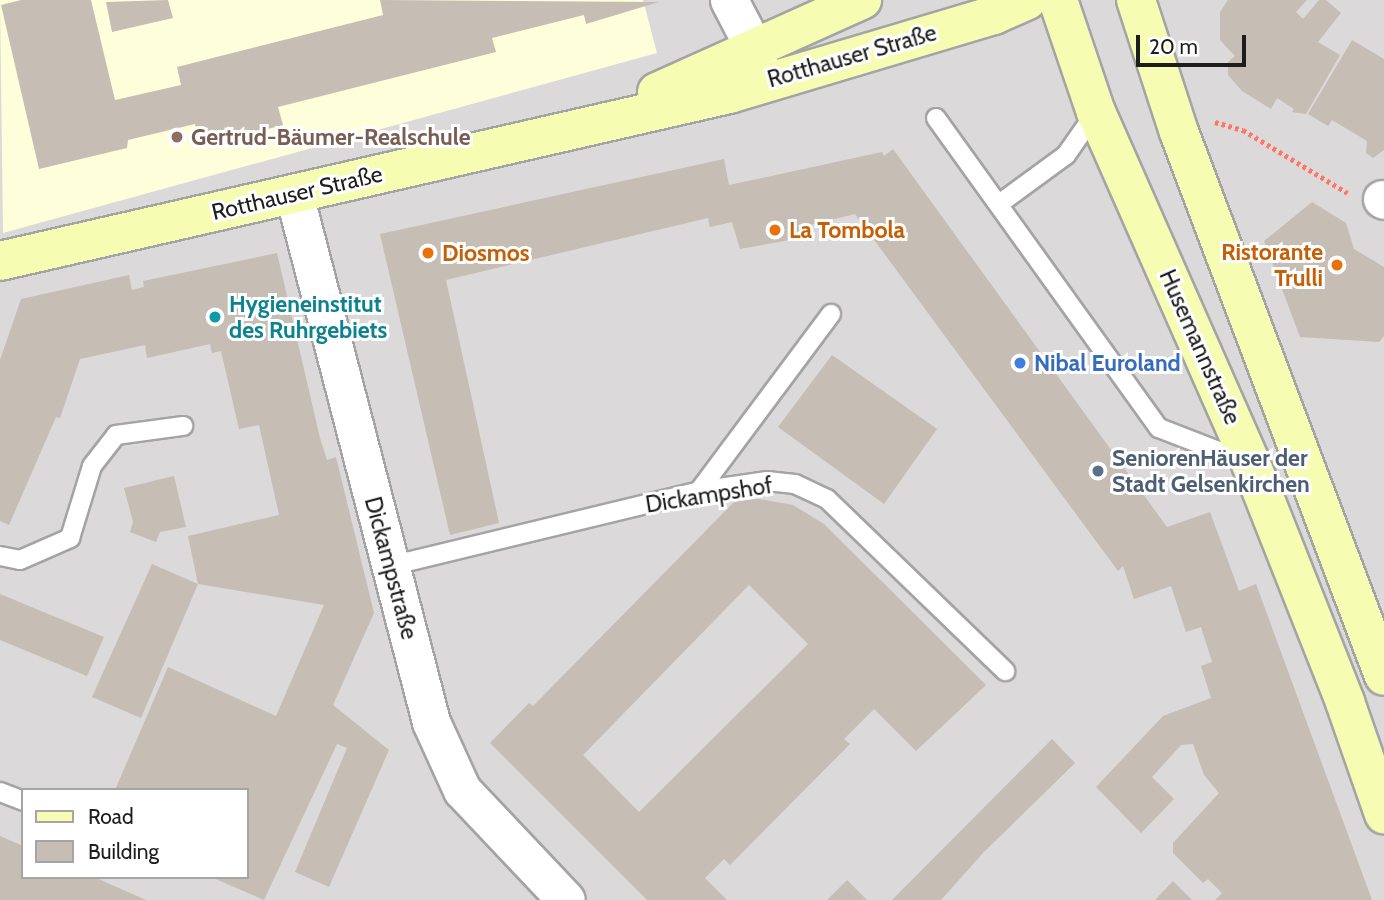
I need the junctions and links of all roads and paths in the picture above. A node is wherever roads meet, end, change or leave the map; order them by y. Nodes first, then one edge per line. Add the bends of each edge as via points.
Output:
1 (729, 0) edge
2 (862, 0) edge
3 (1027, 0) edge
4 (1058, 0) edge
5 (1136, 0) edge
6 (759, 65) junction
7 (1096, 112) junction
8 (936, 118) dead end
9 (1179, 132) junction
10 (294, 194) junction
11 (1383, 199) edge
12 (999, 204) junction
13 (0, 261) edge
14 (831, 314) dead end
15 (183, 426) dead end
16 (1251, 464) junction
17 (699, 491) junction
18 (0, 556) edge
19 (390, 566) junction
20 (1005, 671) dead end
21 (1384, 676) edge
22 (0, 792) edge
23 (21, 800) edge
24 (1384, 814) edge
25 (542, 892) edge

1 - 6 street
2 - 6 main road, Rotthauser Straße
3 - 6 main road, Rotthauser Straße via 994,15
4 - 7 main road, Husemannstraße
5 - 9 main road
6 - 10 main road, Rotthauser Straße via 593,121
7 - 12 lane via 1066,155
7 - 16 main road, Husemannstraße
8 - 12 lane
9 - 11 path via 1215,122 1243,130 1346,193 1372,192
9 - 21 main road
10 - 13 main road, Rotthauser Straße
10 - 19 street, Dickampstraße
12 - 16 lane via 1159,428
14 - 17 lane
15 - 18 lane via 116,435 92,466 70,538 20,560
16 - 24 main road, Husemannstraße
17 - 19 lane, Dickampshof
17 - 20 lane, Dickampshof via 767,481 795,484 827,499
19 - 25 street, Dickampstraße via 431,722 462,790
22 - 23 lane

